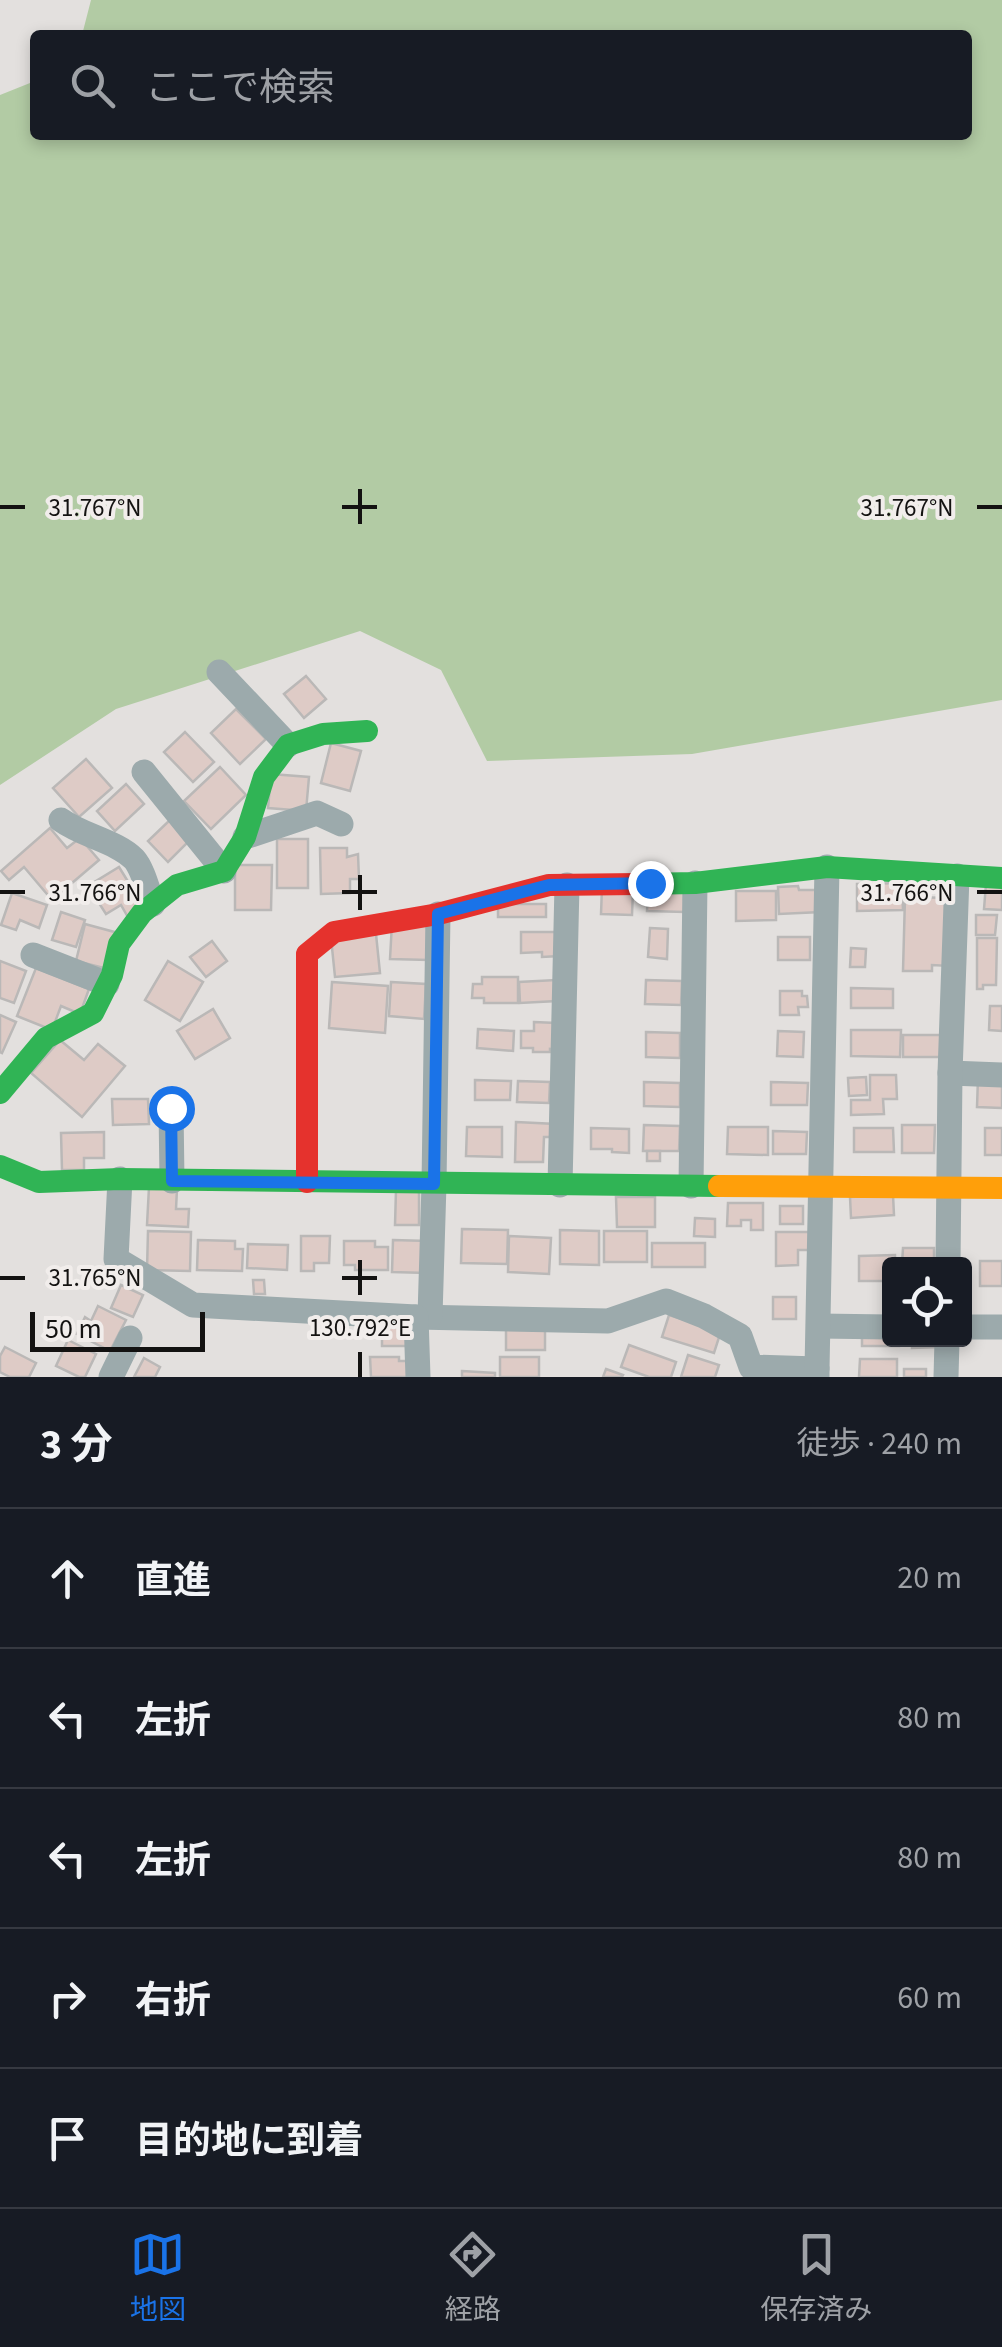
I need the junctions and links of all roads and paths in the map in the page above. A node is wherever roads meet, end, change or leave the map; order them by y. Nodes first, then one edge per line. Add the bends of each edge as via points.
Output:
1 (219, 672) dead end
2 (366, 731) dead end
3 (288, 745) junction
4 (144, 772) dead end
5 (62, 820) dead end
6 (340, 824) dead end
7 (245, 837) junction
8 (827, 867) junction
9 (224, 871) junction
10 (957, 876) junction
11 (1002, 878) edge
12 (695, 883) junction
13 (567, 884) junction
14 (153, 904) junction
15 (438, 914) junction
16 (33, 955) dead end
17 (107, 984) junction
18 (950, 1074) junction
19 (1002, 1075) edge
20 (0, 1093) edge
21 (171, 1108) dead end
22 (0, 1166) edge
23 (120, 1179) junction
24 (172, 1181) junction
25 (307, 1182) junction
26 (434, 1184) junction
27 (560, 1185) junction
28 (690, 1186) junction
29 (950, 1187) junction
30 (822, 1188) junction
31 (1002, 1188) edge
32 (948, 1257) edge
33 (423, 1316) junction
34 (819, 1326) junction
35 (882, 1326) edge
36 (972, 1327) edge
37 (1002, 1327) edge
38 (130, 1338) dead end
39 (947, 1347) edge
40 (817, 1373) edge
41 (111, 1377) edge
42 (418, 1377) edge
43 (946, 1377) edge

1 - 3 street
2 - 3 street
3 - 7 street via 264,777
4 - 9 street
5 - 14 street via 136,860
6 - 7 street via 316,813
7 - 9 street
8 - 10 street
8 - 12 street
8 - 30 street
9 - 14 street via 177,884
10 - 11 street
10 - 18 street
12 - 13 street
12 - 28 street
13 - 15 street
13 - 27 street
14 - 17 street via 119,944
15 - 25 street via 334,932 307,954
15 - 26 street
16 - 17 street
17 - 20 street via 93,1013 46,1038
18 - 19 street
18 - 29 street
21 - 24 street
22 - 23 street via 39,1182
23 - 24 street
23 - 33 street via 116,1259 194,1306
24 - 25 street
25 - 26 street
26 - 27 street
26 - 33 street
27 - 28 street
28 - 30 street
29 - 30 street
29 - 31 street
29 - 32 street
30 - 34 street
33 - 40 street via 608,1321 666,1301 740,1336 751,1367
33 - 42 street
34 - 35 street
34 - 40 street
36 - 37 street
38 - 41 street
39 - 43 street

